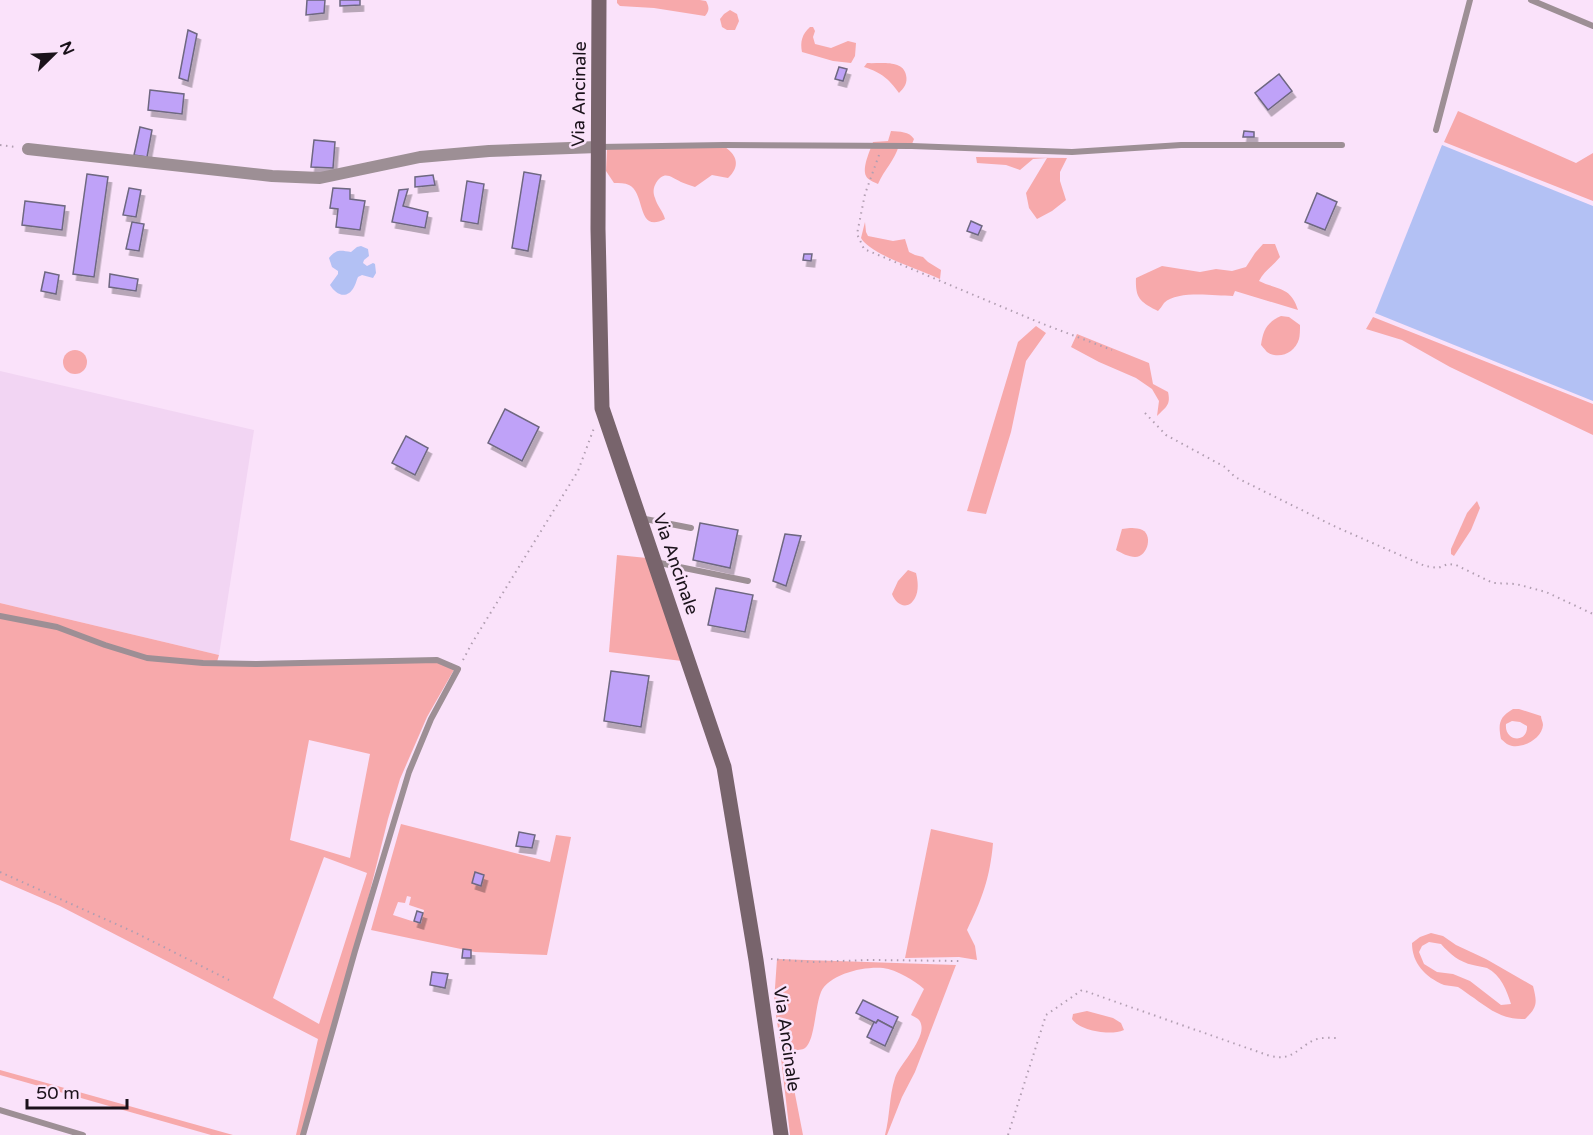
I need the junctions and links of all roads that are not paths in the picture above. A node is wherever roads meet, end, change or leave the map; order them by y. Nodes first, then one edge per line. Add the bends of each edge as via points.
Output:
1 (599, 0) edge
2 (1470, 0) edge
3 (1531, 0) edge
4 (1593, 26) edge
5 (1436, 130) dead end
6 (1342, 145) dead end
7 (597, 147) junction
8 (28, 150) road end
9 (639, 518) junction
10 (691, 528) dead end
11 (654, 562) junction
12 (748, 581) dead end
13 (0, 616) edge
14 (0, 1110) edge
15 (83, 1135) edge
16 (303, 1135) edge
17 (782, 1135) edge

1 - 7 main road, Via Ancinale
2 - 5 lane
3 - 4 lane
6 - 7 lane via 1181,145 1072,152 882,146
7 - 8 street via 420,157 320,178
7 - 9 main road, Via Ancinale via 602,408
9 - 10 lane
9 - 11 main road, Via Ancinale
11 - 12 lane
11 - 17 main road, Via Ancinale via 723,767
13 - 16 lane via 57,627 147,658 256,664 437,660 458,669 409,772
14 - 15 lane

